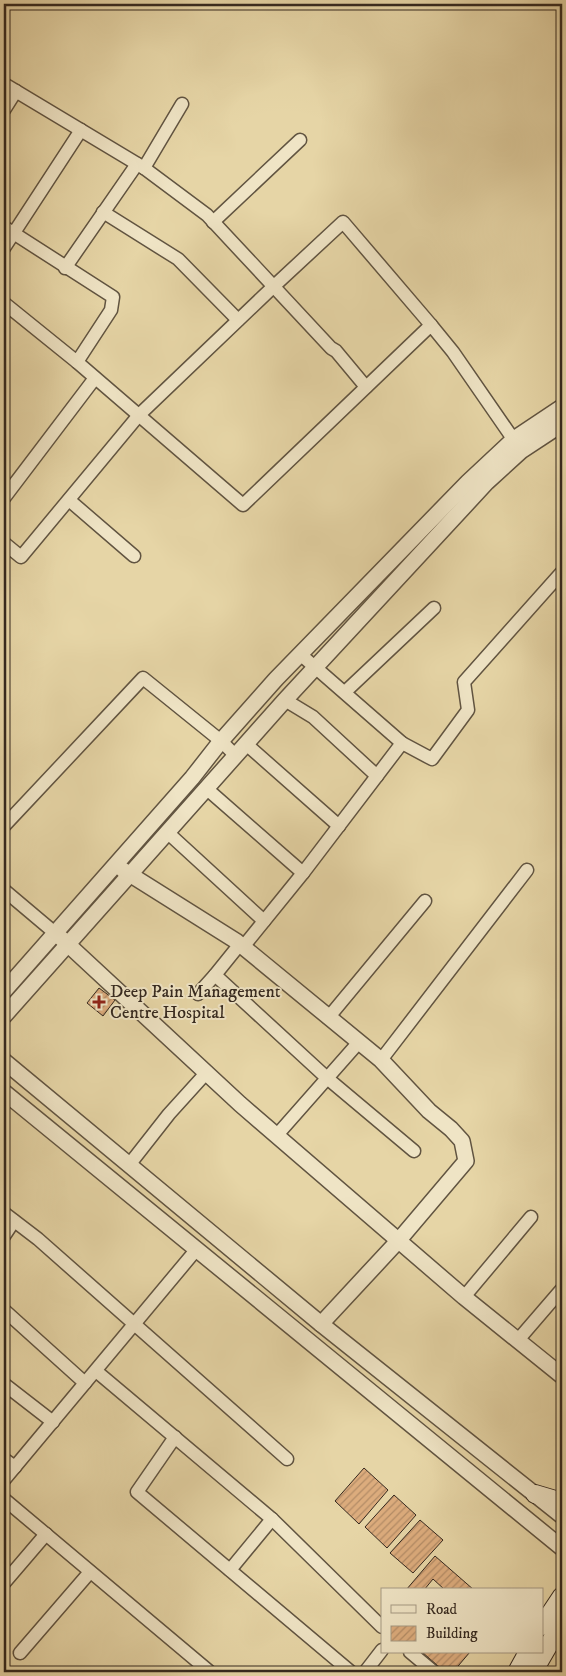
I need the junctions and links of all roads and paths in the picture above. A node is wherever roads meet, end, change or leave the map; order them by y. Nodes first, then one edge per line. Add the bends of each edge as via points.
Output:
1 (4, 84) edge
2 (16, 91) junction
3 (182, 104) dead end
4 (4, 110) edge
5 (82, 130) junction
6 (300, 140) dead end
7 (140, 166) junction
8 (103, 212) junction
9 (213, 222) junction
10 (8, 230) edge
11 (4, 248) edge
12 (65, 268) junction
13 (273, 287) junction
14 (6, 310) edge
15 (238, 320) junction
16 (431, 325) junction
17 (77, 362) junction
18 (95, 378) junction
19 (366, 387) junction
20 (562, 407) edge
21 (139, 415) junction
22 (562, 424) edge
23 (517, 445) junction
24 (4, 498) edge
25 (69, 500) junction
26 (4, 542) edge
27 (134, 556) dead end
28 (562, 572) edge
29 (434, 608) dead end
30 (300, 654) junction
31 (315, 667) junction
32 (345, 692) junction
33 (285, 700) junction
34 (221, 741) junction
35 (402, 743) junction
36 (240, 749) junction
37 (377, 776) junction
38 (207, 789) junction
39 (4, 826) edge
40 (338, 826) junction
41 (167, 832) junction
42 (116, 864) junction
43 (527, 870) dead end
44 (303, 873) junction
45 (130, 874) junction
46 (4, 890) edge
47 (425, 901) dead end
48 (264, 921) junction
49 (55, 933) junction
50 (68, 944) junction
51 (241, 945) junction
52 (215, 976) junction
53 (4, 991) edge
54 (198, 994) dead end
55 (4, 1016) edge
56 (328, 1018) junction
57 (359, 1042) junction
58 (381, 1060) junction
59 (4, 1061) edge
60 (206, 1072) junction
61 (327, 1078) junction
62 (4, 1092) edge
63 (277, 1135) junction
64 (414, 1151) dead end
65 (129, 1165) junction
66 (4, 1213) edge
67 (531, 1217) dead end
68 (14, 1221) junction
69 (4, 1236) edge
70 (399, 1240) junction
71 (196, 1250) junction
72 (562, 1289) edge
73 (464, 1297) junction
74 (4, 1310) edge
75 (135, 1324) junction
76 (321, 1324) junction
77 (518, 1340) junction
78 (96, 1371) junction
79 (562, 1376) edge
80 (85, 1383) junction
81 (4, 1384) edge
82 (53, 1422) junction
83 (175, 1438) junction
84 (4, 1459) edge
85 (288, 1459) dead end
86 (15, 1467) junction
87 (4, 1480) edge
88 (535, 1494) junction
89 (4, 1499) edge
90 (562, 1502) edge
91 (562, 1516) edge
92 (272, 1518) junction
93 (46, 1534) junction
94 (562, 1548) edge
95 (230, 1570) junction
96 (90, 1572) junction
97 (4, 1583) edge
98 (562, 1596) edge
99 (562, 1622) edge
100 (544, 1623) edge
101 (381, 1626) edge
102 (381, 1651) edge
103 (20, 1653) dead end
104 (544, 1653) edge
105 (412, 1654) edge
106 (527, 1654) edge
107 (543, 1654) edge
108 (210, 1672) edge
109 (351, 1672) edge
110 (364, 1672) edge
111 (434, 1672) edge
112 (517, 1672) edge
113 (533, 1672) edge

1 - 2 street
2 - 4 street
2 - 5 street
3 - 7 street
5 - 7 street
5 - 10 street
6 - 9 street
7 - 8 street
7 - 9 street
8 - 12 street
8 - 15 street via 178,259
9 - 13 street
10 - 11 street
10 - 12 street
12 - 17 street via 113,297 111,310
13 - 15 street
13 - 16 street via 344,222
13 - 19 street via 336,351
14 - 17 street
15 - 21 street
16 - 19 street
16 - 23 street
17 - 18 street
18 - 21 street
18 - 24 street
19 - 21 street via 243,505
20 - 23 street
21 - 25 street
22 - 23 street
23 - 30 street via 468,482
23 - 31 street via 487,482
25 - 26 street via 21,557
25 - 27 street
28 - 35 street via 464,682 468,710 432,759
29 - 32 street
30 - 31 street
30 - 34 street
31 - 32 street
31 - 33 street
32 - 35 street
33 - 36 street
33 - 37 street via 313,717
34 - 36 street
34 - 39 street via 143,678
34 - 42 street
35 - 37 street
36 - 38 street
36 - 40 street
37 - 40 street
38 - 41 street
38 - 44 street
40 - 44 street
41 - 45 street
41 - 48 street
42 - 45 street
42 - 49 street
43 - 58 street
44 - 48 street
45 - 50 street
45 - 51 street
46 - 49 street
47 - 56 street
48 - 51 street
49 - 50 street
49 - 53 street
50 - 55 street
50 - 60 street
51 - 52 street
51 - 56 street
52 - 54 street
52 - 61 street
56 - 57 street
57 - 58 street
57 - 61 street
58 - 70 street via 462,1141 466,1161
59 - 65 street
60 - 63 street
60 - 65 street
61 - 63 street
61 - 64 street
62 - 71 street
63 - 70 street
65 - 76 street
66 - 68 street
67 - 73 street
68 - 69 street
68 - 75 street
70 - 73 street
70 - 76 street
71 - 75 street
71 - 94 street
72 - 77 street
73 - 77 street
74 - 80 street
75 - 78 street
75 - 85 street
76 - 88 street
77 - 79 street
78 - 80 street
78 - 83 street
80 - 82 street
81 - 82 street
82 - 86 street
83 - 92 street
83 - 95 street via 137,1492
84 - 86 street
86 - 87 street
88 - 90 main road
88 - 91 street
89 - 93 street
92 - 95 street
92 - 101 street
93 - 96 street
93 - 97 street
95 - 109 street
96 - 103 street
96 - 108 street
98 - 100 main road
99 - 104 main road
102 - 110 street
105 - 111 street
106 - 112 main road
107 - 113 main road

